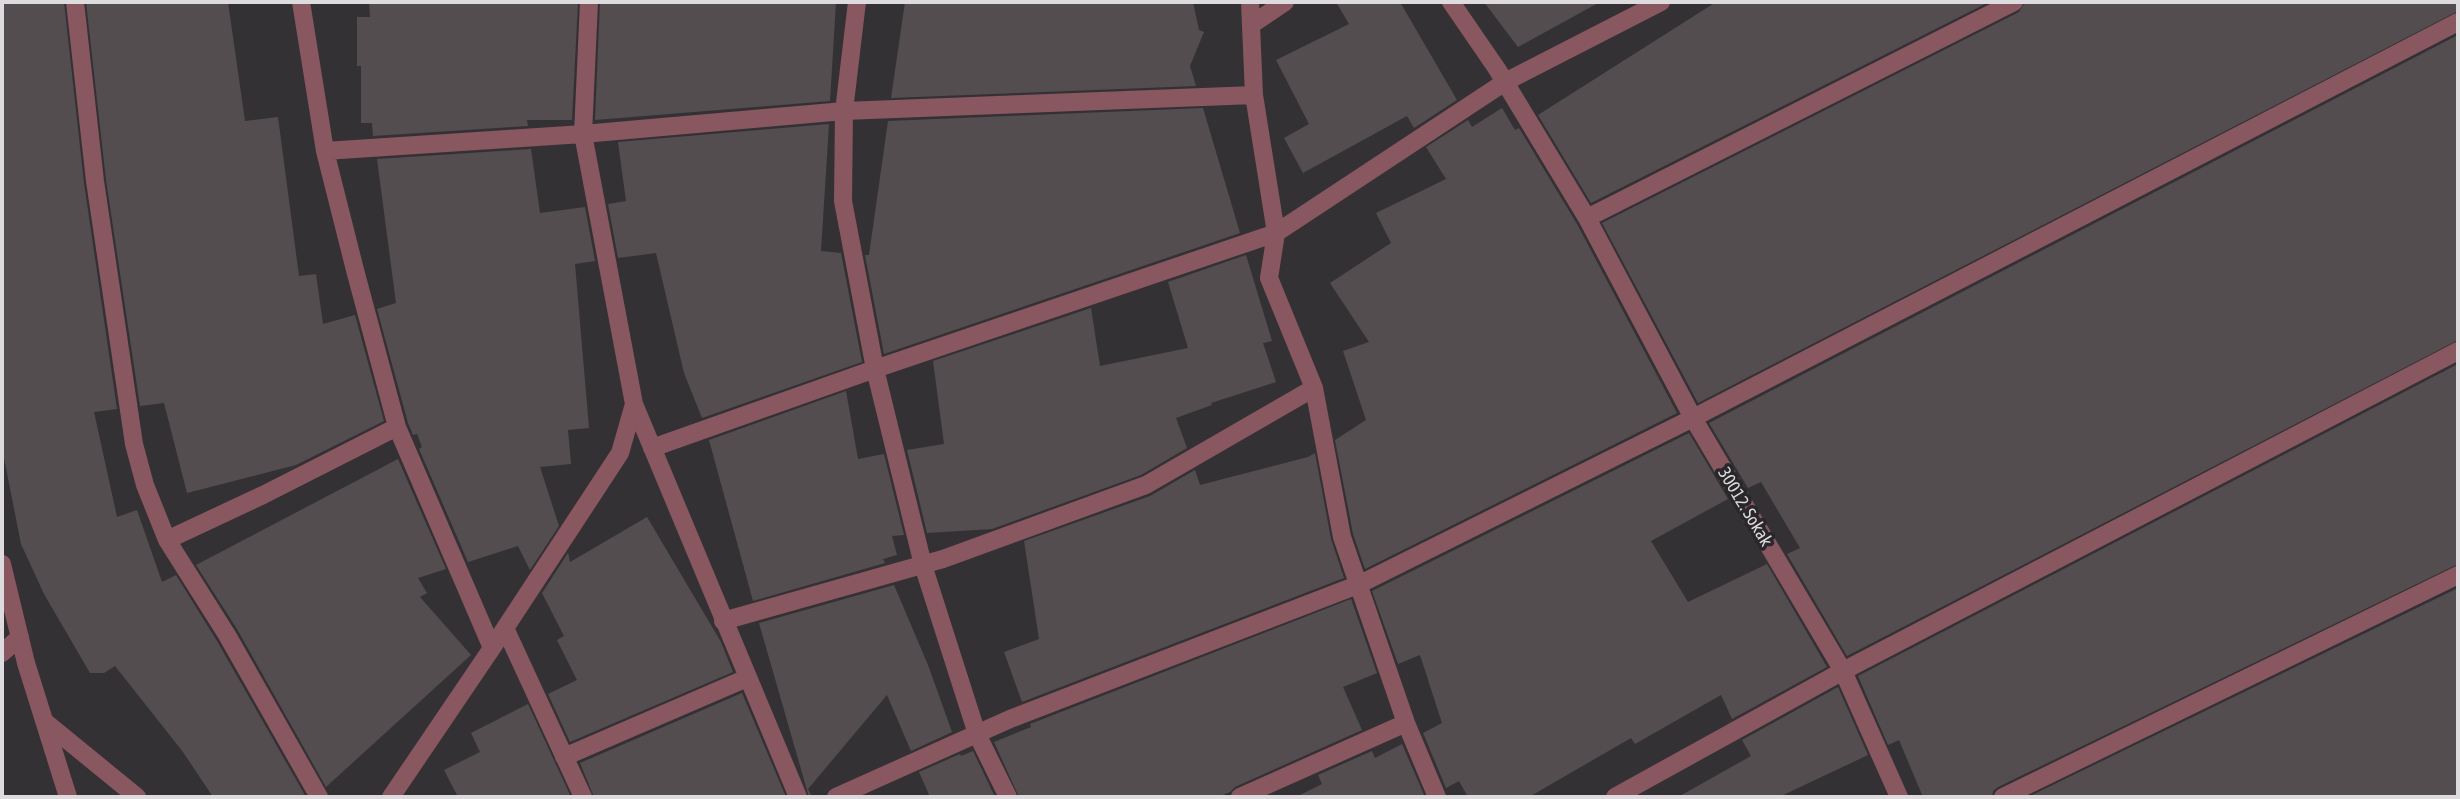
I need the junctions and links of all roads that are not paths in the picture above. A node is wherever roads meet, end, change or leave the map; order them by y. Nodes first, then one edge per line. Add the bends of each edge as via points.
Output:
1 (75, 2) edge
2 (301, 2) edge
3 (589, 2) edge
4 (857, 2) edge
5 (1250, 2) edge
6 (1285, 2) edge
7 (1451, 2) edge
8 (1661, 2) edge
9 (2014, 2) edge
10 (2458, 22) edge
11 (1251, 24) junction
12 (1505, 82) junction
13 (1254, 95) junction
14 (844, 111) junction
15 (583, 134) junction
16 (325, 150) junction
17 (1587, 218) junction
18 (1276, 233) junction
19 (2458, 351) edge
20 (876, 369) junction
21 (1314, 388) junction
22 (634, 404) junction
23 (1693, 418) junction
24 (397, 426) junction
25 (652, 448) junction
26 (167, 540) junction
27 (2, 564) edge
28 (923, 565) junction
29 (2458, 575) edge
30 (1360, 584) junction
31 (723, 621) junction
32 (505, 628) junction
33 (20, 637) junction
34 (492, 648) junction
35 (2, 653) edge
36 (1843, 671) junction
37 (747, 678) junction
38 (44, 720) junction
39 (1406, 723) junction
40 (977, 734) junction
41 (564, 758) junction
42 (68, 797) edge
43 (137, 797) edge
44 (319, 797) edge
45 (391, 797) edge
46 (583, 797) edge
47 (798, 797) edge
48 (836, 797) edge
49 (1008, 797) edge
50 (1240, 797) edge
51 (1437, 797) edge
52 (1615, 797) edge
53 (1899, 797) edge
54 (2003, 797) edge

1 - 26 street via 95,181 134,444
2 - 16 street
3 - 15 street
4 - 14 street
5 - 11 street
6 - 11 street
7 - 12 street, 30012. Sokak
8 - 12 street
9 - 17 street
10 - 23 street
11 - 13 street
12 - 17 street, 30012. Sokak
12 - 18 street
13 - 14 street
13 - 18 street
14 - 15 street
14 - 20 street via 844,201
15 - 16 street
15 - 22 street
16 - 24 street
17 - 23 street, 30012. Sokak
18 - 20 street
18 - 21 street via 1269,278
19 - 36 street
20 - 25 street
20 - 28 street
21 - 28 street via 1146,485
21 - 30 street via 1342,537
22 - 25 street
22 - 32 street via 620,453
23 - 30 street
23 - 36 street, 30012. Sokak
24 - 26 street
24 - 34 street
25 - 31 street
26 - 44 street via 234,645
27 - 33 street
28 - 31 street
28 - 40 street
29 - 54 street
30 - 39 street
30 - 40 street
31 - 37 street
32 - 34 street
32 - 41 street
33 - 35 street
33 - 38 street
34 - 45 street
36 - 52 street
36 - 53 street, 30012. Sokak
37 - 41 street
37 - 47 street
38 - 42 street
38 - 43 street
39 - 50 street
39 - 51 street
40 - 48 street
40 - 49 street
41 - 46 street

